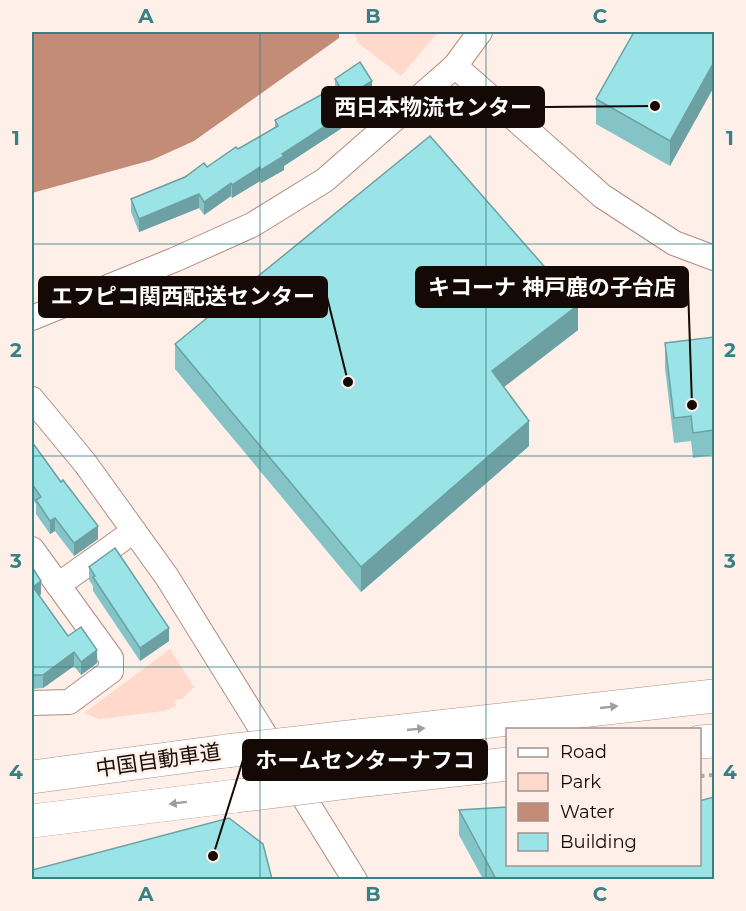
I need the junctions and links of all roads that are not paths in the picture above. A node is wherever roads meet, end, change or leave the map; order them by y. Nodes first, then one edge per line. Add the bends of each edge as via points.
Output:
1 (480, 32) edge
2 (455, 66) junction
3 (714, 258) edge
4 (32, 318) edge
5 (32, 399) edge
6 (134, 531) junction
7 (32, 549) edge
8 (58, 585) junction
9 (714, 696) edge
10 (32, 703) edge
11 (506, 764) edge
12 (32, 777) edge
13 (32, 820) edge
14 (355, 879) edge

1 - 2 street
2 - 3 street via 602,196 674,243
2 - 4 street via 325,180 252,225
5 - 6 street
6 - 8 street
6 - 14 street via 167,577
7 - 8 street
8 - 10 street via 111,658 111,671 69,702
12 -> 9 highway, 中国自動車道, bridge
11 -> 13 highway, 中国自動車道, bridge

